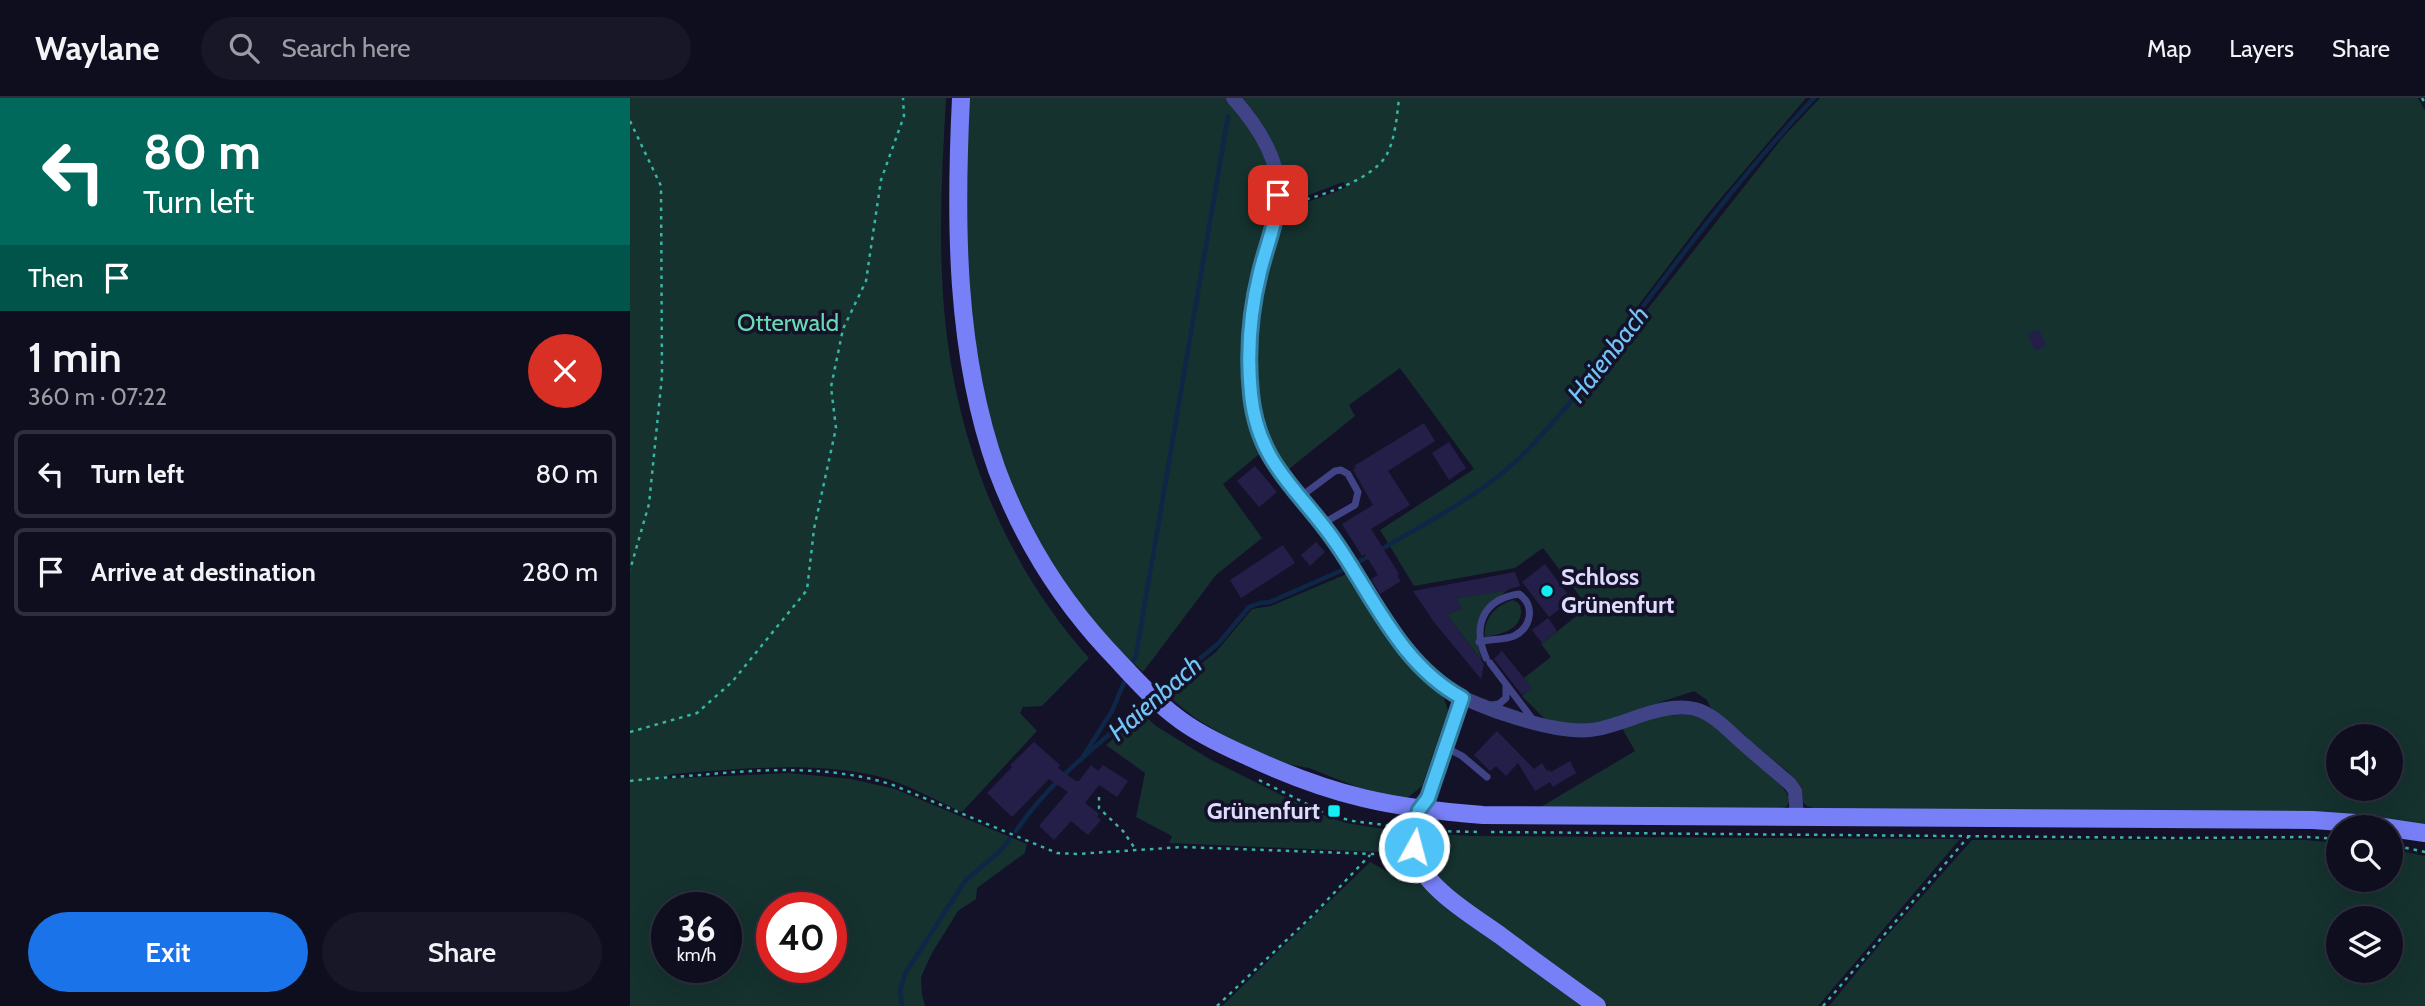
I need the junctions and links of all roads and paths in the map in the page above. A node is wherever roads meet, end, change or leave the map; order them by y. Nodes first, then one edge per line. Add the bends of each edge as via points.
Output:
1 (904, 98) edge
2 (961, 98) edge
3 (1233, 98) edge
4 (1399, 98) edge
5 (2422, 98) edge
6 (2425, 103) edge
7 (630, 121) edge
8 (1278, 206) junction
9 (1300, 498) junction
10 (1322, 524) junction
11 (630, 570) edge
12 (1479, 642) junction
13 (1506, 684) junction
14 (1462, 698) junction
15 (1483, 707) junction
16 (1537, 724) junction
17 (630, 732) edge
18 (1445, 746) junction
19 (1487, 777) dead end
20 (630, 781) edge
21 (1099, 797) dead end
22 (1419, 810) junction
23 (1334, 811) dead end
24 (1334, 816) dead end
25 (1797, 817) junction
26 (1970, 818) junction
27 (2425, 833) edge
28 (2403, 848) edge
29 (1136, 850) junction
30 (2425, 852) edge
31 (1370, 855) junction
32 (1415, 855) junction
33 (1217, 1006) edge
34 (1597, 1006) edge
35 (1823, 1006) edge

1 - 17 path via 904,117 881,180 866,281 843,328 831,387 836,428 814,529 807,590 732,682 697,713
2 - 22 street via 958,199 968,342 986,431 1008,496 1041,564 1071,607 1176,718 1301,781
3 - 8 street via 1269,151 1278,184
4 - 8 path via 1384,159 1369,172 1321,195
5 - 6 path
7 - 11 path via 661,186 662,376 649,504
8 - 9 street via 1253,309 1251,395 1263,442 1280,475
9 - 10 street
9 - 10 lane via 1335,471 1348,474 1358,492 1355,505
10 - 14 street via 1405,650 1439,684
12 - 12 lane via 1488,610 1511,595 1526,598 1530,616 1522,629 1506,638
12 - 13 lane
13 - 15 lane via 1506,698
13 - 16 lane
14 - 15 street
14 - 18 street
15 - 16 street
16 - 25 street via 1593,730 1659,711 1697,710 1715,719 1790,784
18 - 19 lane
18 - 22 street via 1428,798
20 - 29 path via 762,770 845,775 893,785 1050,851
21 - 29 path via 1099,808
22 - 25 street via 1483,815
22 - 32 street
23 - 24 path
25 - 26 street
26 - 27 street via 2313,820
26 - 35 path via 1969,836
28 - 30 path
29 - 31 path
31 - 32 path
31 - 33 path
32 - 34 street via 1429,879 1459,905

